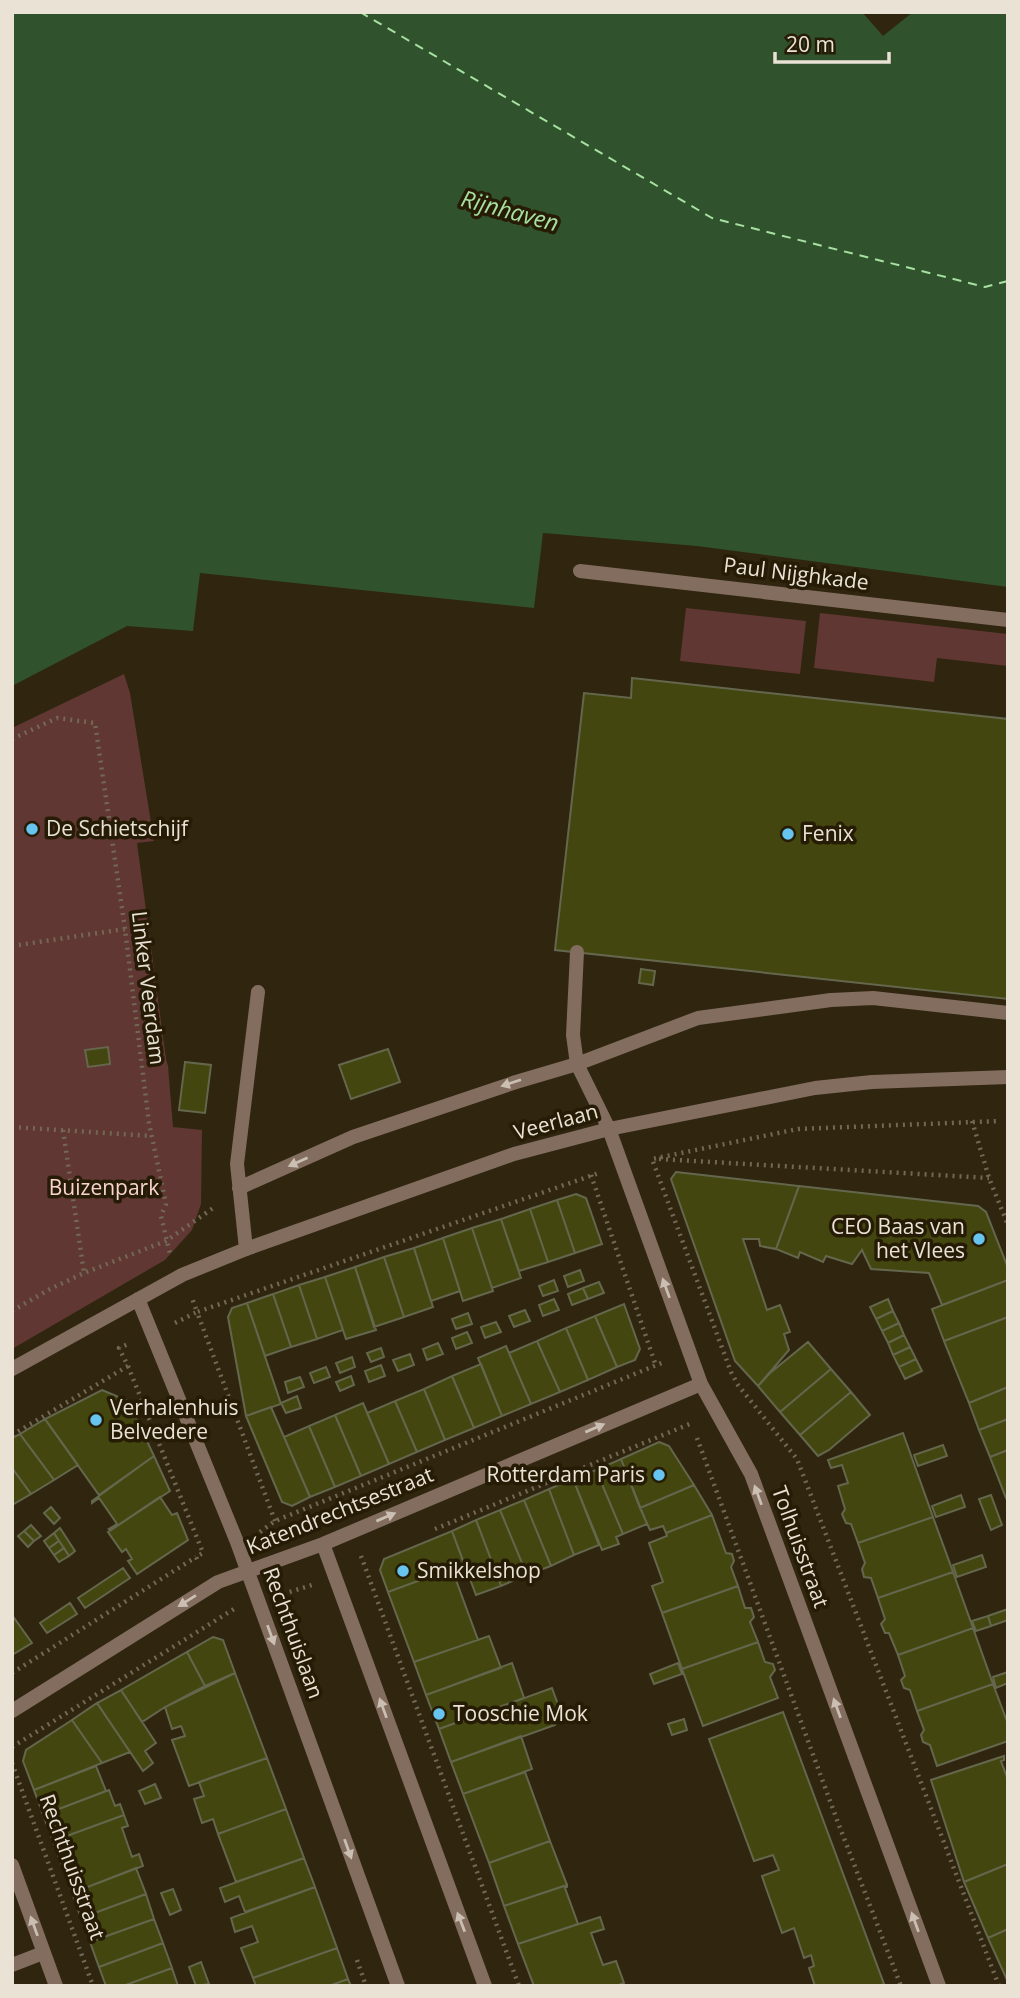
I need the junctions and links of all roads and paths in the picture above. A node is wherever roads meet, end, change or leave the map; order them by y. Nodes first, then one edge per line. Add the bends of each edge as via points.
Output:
1 (580, 570) dead end
2 (1008, 620) edge
3 (12, 739) edge
4 (125, 929) junction
5 (12, 946) edge
6 (577, 952) dead end
7 (258, 992) dead end
8 (1008, 1013) edge
9 (577, 1064) junction
10 (1008, 1076) edge
11 (972, 1121) junction
12 (1000, 1121) dead end
13 (12, 1126) edge
14 (609, 1129) junction
15 (63, 1130) junction
16 (152, 1136) junction
17 (652, 1159) junction
18 (645, 1161) dead end
19 (607, 1170) dead end
20 (590, 1175) junction
21 (989, 1178) junction
22 (239, 1188) junction
23 (1008, 1225) edge
24 (166, 1241) junction
25 (246, 1249) junction
26 (170, 1255) dead end
27 (84, 1273) junction
28 (190, 1291) dead end
29 (138, 1299) junction
30 (12, 1311) edge
31 (197, 1312) junction
32 (168, 1327) dead end
33 (128, 1345) dead end
34 (674, 1359) dead end
35 (128, 1366) junction
36 (655, 1366) junction
37 (12, 1369) edge
38 (664, 1375) dead end
39 (701, 1384) junction
40 (12, 1435) edge
41 (275, 1521) junction
42 (259, 1533) dead end
43 (426, 1533) dead end
44 (323, 1544) junction
45 (360, 1551) dead end
46 (196, 1558) junction
47 (248, 1571) junction
48 (204, 1573) dead end
49 (315, 1584) dead end
50 (281, 1595) dead end
51 (244, 1606) dead end
52 (12, 1673) edge
53 (12, 1711) edge
54 (12, 1747) edge
55 (12, 1763) edge
56 (12, 1865) edge
57 (43, 1953) junction
58 (12, 1965) edge
59 (55, 1986) edge
60 (93, 1986) edge
61 (398, 1986) edge
62 (485, 1986) edge
63 (519, 1986) edge
64 (901, 1986) edge
65 (939, 1986) edge
66 (999, 1986) edge

1 - 2 street, Paul Nijghkade
3 - 4 path, Linker Veerdam via 57,718 94,723
4 - 5 path
4 - 16 path, Linker Veerdam
6 - 9 street via 573,1035
7 - 22 street via 239,1142
8 - 9 street via 873,998 831,1000 698,1018
9 - 14 street, Tolhuisstraat
9 -> 22 street via 353,1137
10 - 14 street, Veerlaan via 815,1088
11 - 12 path
11 - 17 path via 798,1129
11 - 21 path
13 - 15 path
14 - 25 street, Veerlaan via 514,1154
39 -> 14 street, Tolhuisstraat
15 - 16 path
15 - 27 path
16 - 24 path, Linker Veerdam via 166,1204 161,1216
17 - 18 path
17 - 21 path
17 - 66 path, Tolhuisstraat via 731,1372 797,1459
19 - 20 path
20 - 31 path
20 - 36 path
21 - 23 path
22 - 24 path
22 - 25 street
24 - 26 path, Linker Veerdam
24 - 27 path
25 - 29 street, Veerlaan
27 - 30 path
28 - 31 path
29 - 37 street, Veerlaan
29 - 47 street, Rechthuislaan
31 - 32 path
31 - 41 path
33 - 35 path via 119,1348
34 - 36 path, Katendrechtsestraat
35 - 40 path
35 - 46 path via 203,1553
36 - 38 path
36 - 41 path, Katendrechtsestraat
44 -> 39 street, Katendrechtsestraat
65 -> 39 street, Tolhuisstraat via 751,1475
41 - 42 path, Katendrechtsestraat
43 - 64 path via 692,1423
44 - 47 street, Katendrechtsestraat
62 -> 44 street
45 - 63 path
46 - 48 path
46 - 52 path
47 -> 53 street, Katendrechtsestraat via 218,1582
47 -> 61 street, Rechthuislaan
49 - 50 path
51 - 54 path
55 - 60 path, Rechthuisstraat
57 -> 56 street
57 - 58 street
57 - 59 street

